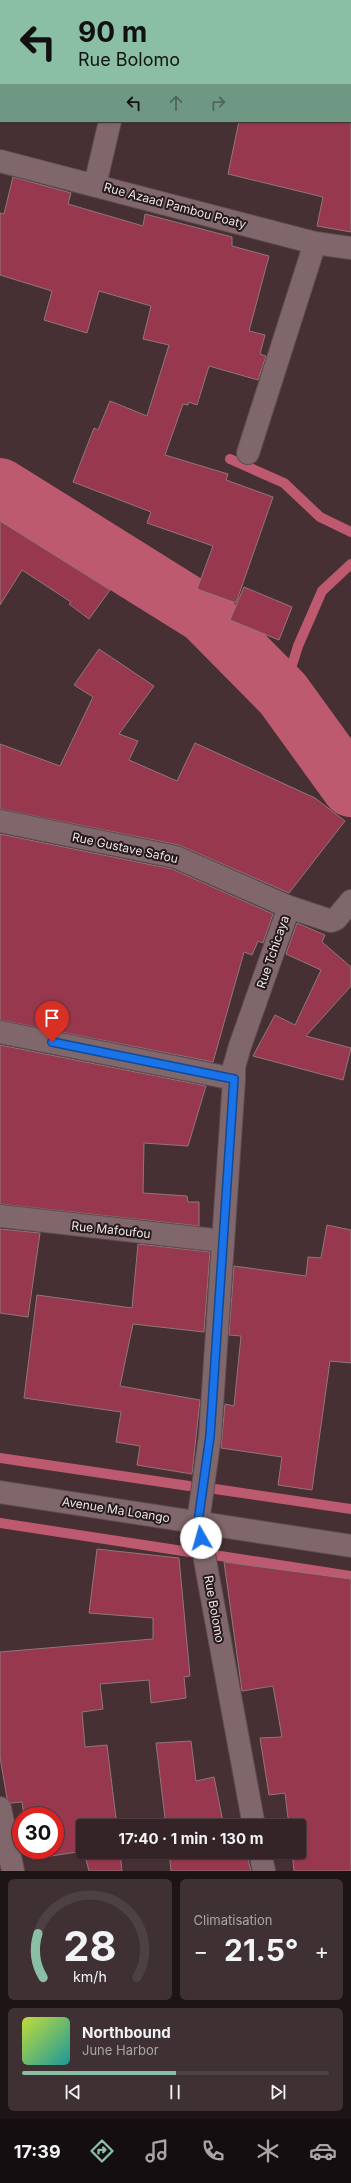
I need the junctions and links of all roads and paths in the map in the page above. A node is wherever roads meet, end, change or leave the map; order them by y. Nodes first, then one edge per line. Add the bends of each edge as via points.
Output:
1 (110, 122) edge
2 (0, 161) edge
3 (95, 184) junction
4 (315, 243) junction
5 (351, 248) edge
6 (248, 453) dead end
7 (0, 821) edge
8 (351, 901) edge
9 (289, 907) junction
10 (0, 1032) edge
11 (234, 1073) junction
12 (0, 1216) edge
13 (223, 1241) junction
14 (0, 1492) edge
15 (198, 1522) junction
16 (351, 1546) edge
17 (0, 1808) edge
18 (253, 1819) edge
19 (261, 1859) edge
20 (13, 1871) edge
21 (264, 1871) edge

1 - 3 street
2 - 3 street, Rue Azaad Pambou Poaty
3 - 4 street, Rue Azaad Pambou Poaty
4 - 5 street, Rue Azaad Pambou Poaty
4 - 6 street
7 - 9 street, Rue Gustave Safou via 176,857
8 - 9 street, Rue Tchicaya via 336,919 331,921
9 - 11 street, Rue Tchicaya
10 - 11 street
11 - 13 street, Rue Bolomo
12 - 13 street, Rue Mafoufou
13 - 15 street, Rue Bolomo via 210,1436
14 - 15 street, Avenue Ma Loango
15 - 16 street, Avenue Ma Loango
15 - 18 street, Rue Bolomo
17 - 20 street
19 - 21 street

